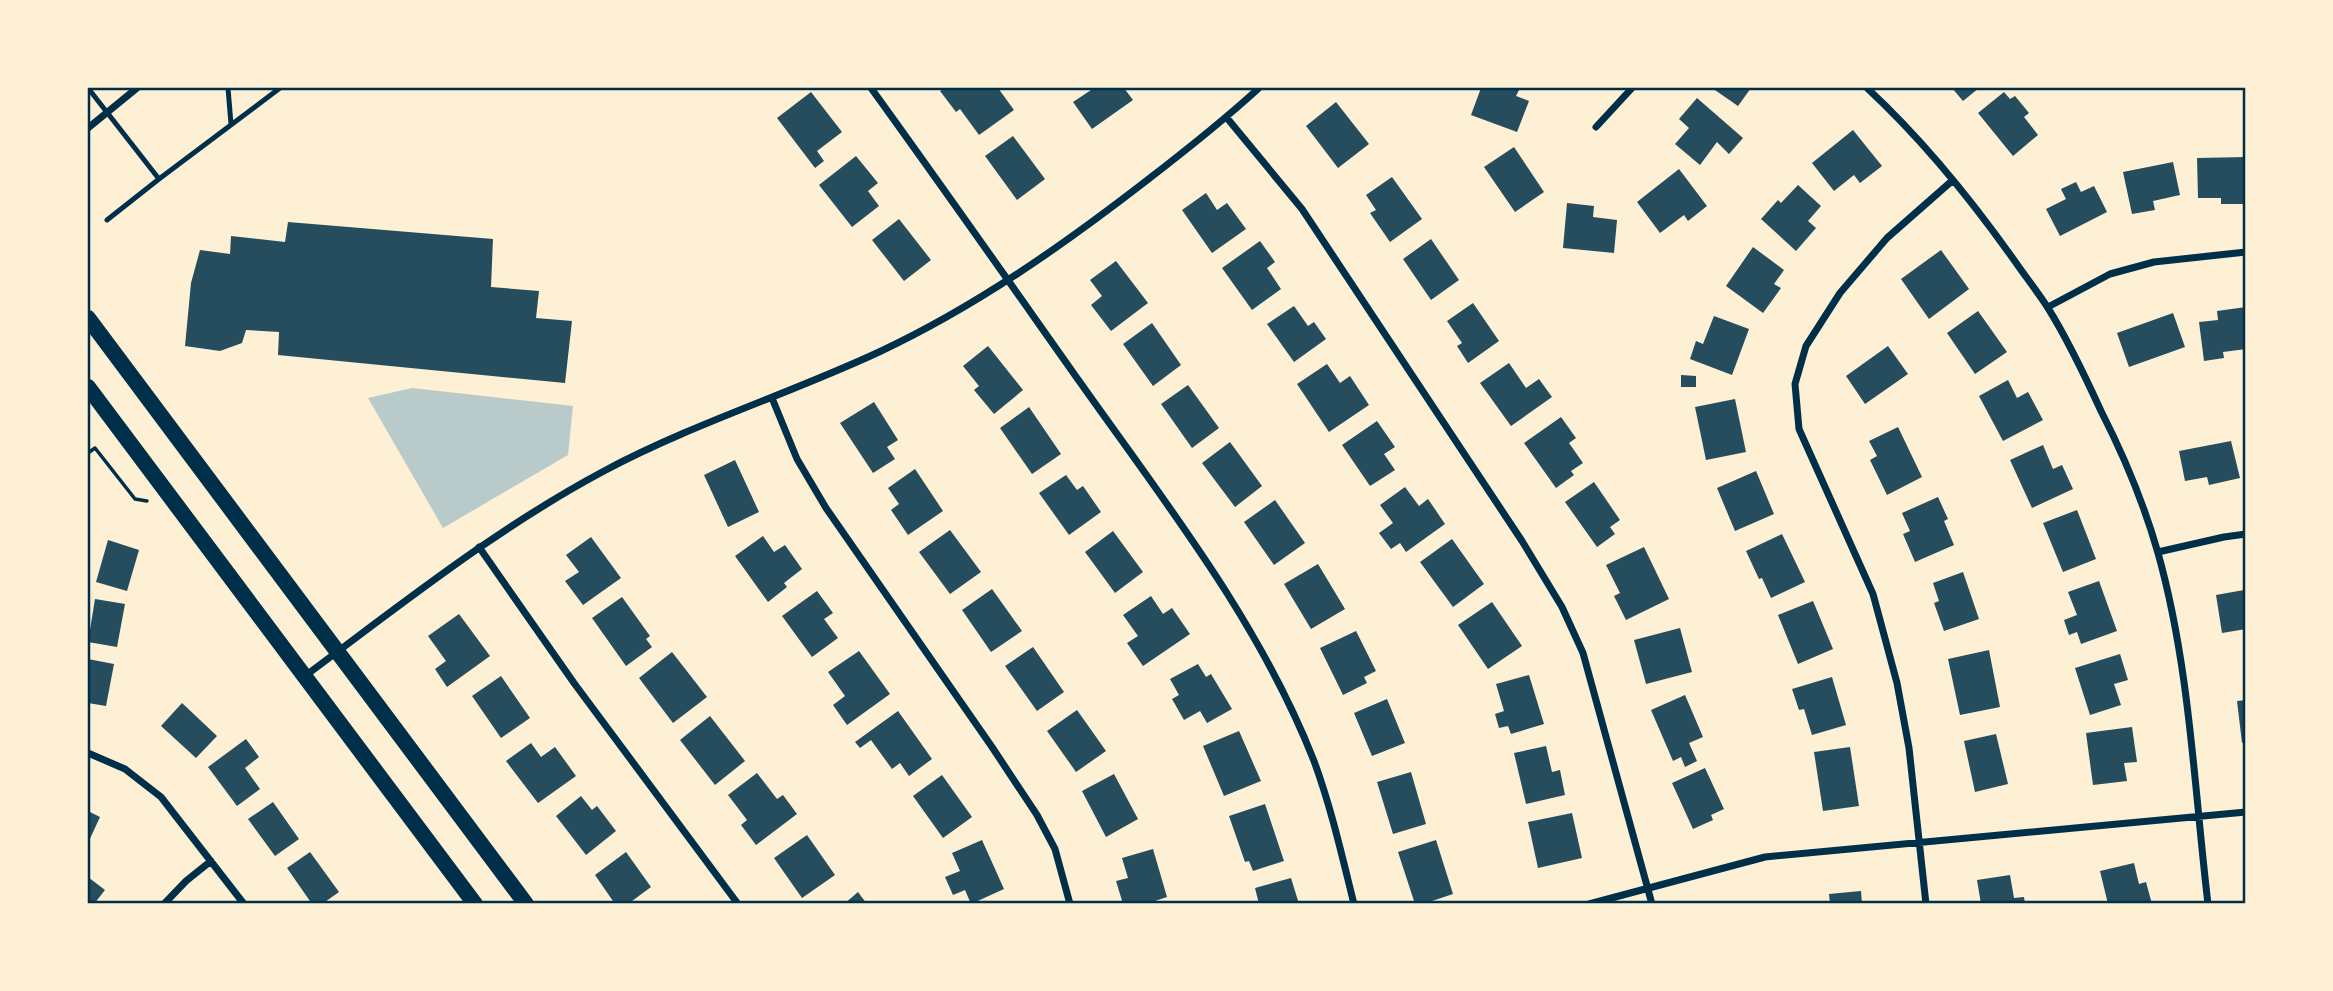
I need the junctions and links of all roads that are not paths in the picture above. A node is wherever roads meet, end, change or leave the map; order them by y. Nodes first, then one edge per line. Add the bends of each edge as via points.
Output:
1 (88, 88) edge
2 (137, 88) edge
3 (228, 88) edge
4 (279, 88) edge
5 (871, 88) edge
6 (1259, 88) edge
7 (1633, 88) edge
8 (1867, 88) edge
9 (107, 113) junction
10 (1227, 118) junction
11 (231, 124) junction
12 (1596, 127) dead end
13 (88, 128) edge
14 (159, 179) junction
15 (1953, 180) junction
16 (107, 220) dead end
17 (2245, 252) edge
18 (1009, 279) junction
19 (2048, 307) junction
20 (88, 318) edge
21 (88, 387) edge
22 (772, 398) junction
23 (2245, 534) edge
24 (479, 547) junction
25 (2158, 552) junction
26 (338, 652) junction
27 (305, 677) junction
28 (88, 753) edge
29 (2245, 812) edge
30 (2197, 816) junction
31 (1920, 843) junction
32 (211, 861) junction
33 (1647, 888) junction
34 (164, 904) edge
35 (244, 904) edge
36 (475, 904) edge
37 (526, 904) edge
38 (738, 904) edge
39 (1070, 904) edge
40 (1354, 904) edge
41 (1589, 904) edge
42 (1652, 904) edge
43 (1926, 904) edge
44 (2208, 904) edge

1 - 9 lane
2 - 9 street
3 - 11 lane
4 - 11 lane
5 - 18 street
6 - 10 street
7 - 12 street
8 - 15 street
9 - 13 street
9 - 14 lane
10 - 18 street
10 - 33 street via 1303,209 1562,607 1583,653
11 - 14 lane
14 - 16 lane
15 - 19 street
15 - 31 street via 1887,238 1840,293 1806,346 1794,384 1799,429 1873,594 1897,682
17 - 19 street via 2154,262 2110,274
18 - 22 street via 880,352
18 - 40 street via 1231,598 1278,681 1314,762
19 - 25 street via 2126,462
20 - 26 main road
21 - 27 main road
22 - 24 street via 639,452 559,495
22 - 39 street via 796,459 825,508 1037,815 1055,849
23 - 25 street
24 - 26 street
24 - 38 street
25 - 30 street via 2186,692
26 - 27 street
26 - 37 main road
27 - 36 main road
28 - 32 street via 125,768 161,797
29 - 30 street
30 - 31 street
30 - 44 street
31 - 33 street via 1765,857
31 - 43 street
32 - 34 street
32 - 35 street
33 - 41 street
33 - 42 street

